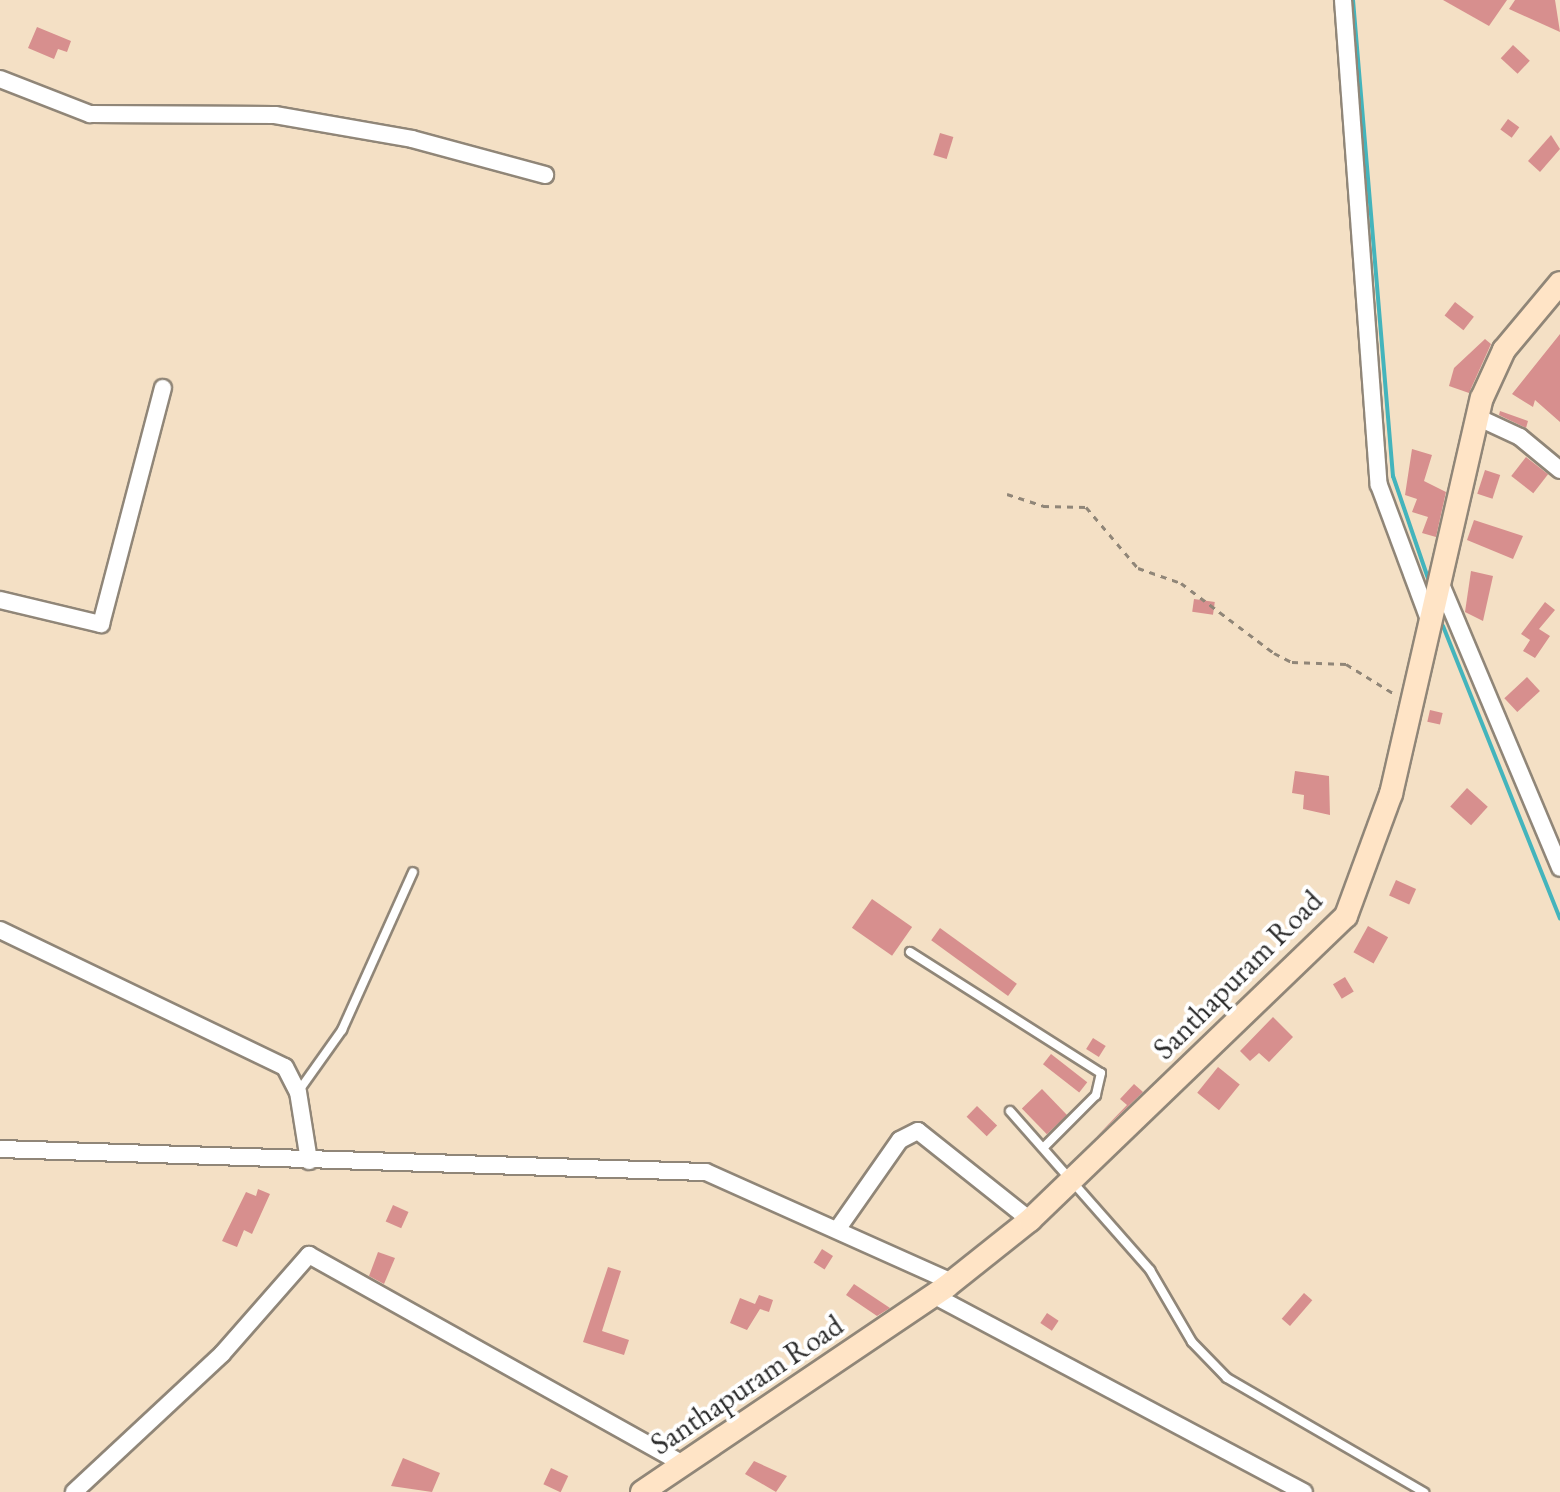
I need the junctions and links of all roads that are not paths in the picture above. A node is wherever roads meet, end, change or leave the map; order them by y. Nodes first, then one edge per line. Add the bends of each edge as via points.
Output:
1 (1343, 0) edge
2 (0, 79) edge
3 (545, 175) dead end
4 (1560, 283) edge
5 (163, 388) dead end
6 (1477, 417) junction
7 (1560, 470) edge
8 (1438, 577) junction
9 (0, 600) edge
10 (1430, 622) junction
11 (1560, 868) edge
12 (413, 872) dead end
13 (0, 930) edge
14 (910, 952) dead end
15 (298, 1092) junction
16 (1010, 1111) dead end
17 (1044, 1147) junction
18 (0, 1149) edge
19 (309, 1161) junction
20 (1073, 1183) junction
21 (1030, 1220) junction
22 (839, 1227) junction
23 (943, 1288) junction
24 (683, 1464) junction
25 (74, 1492) edge
26 (642, 1492) edge
27 (1304, 1492) edge
28 (1424, 1492) edge

1 - 10 street via 1379,485
2 - 3 street via 90,114 275,115 412,139
4 - 6 main road, Santhapuram Road via 1504,350
5 - 9 street via 101,624
6 - 7 street via 1520,437
6 - 8 main road, Santhapuram Road
8 - 10 main road, Santhapuram Road
8 - 11 street
10 - 20 main road, Santhapuram Road via 1391,794 1346,916
12 - 15 lane via 342,1030
13 - 15 street via 265,1053 285,1067
14 - 17 lane via 1101,1073 1096,1095
15 - 19 street
16 - 17 lane
17 - 20 lane
18 - 19 street
19 - 22 street via 706,1172
20 - 21 main road, Santhapuram Road
20 - 28 lane via 1150,1270 1192,1342 1238,1388
21 - 22 street via 918,1131 900,1140
21 - 23 main road, Santhapuram Road
22 - 23 street
23 - 24 main road, Santhapuram Road
23 - 27 street
24 - 25 street via 309,1255 222,1354
24 - 26 main road, Santhapuram Road

